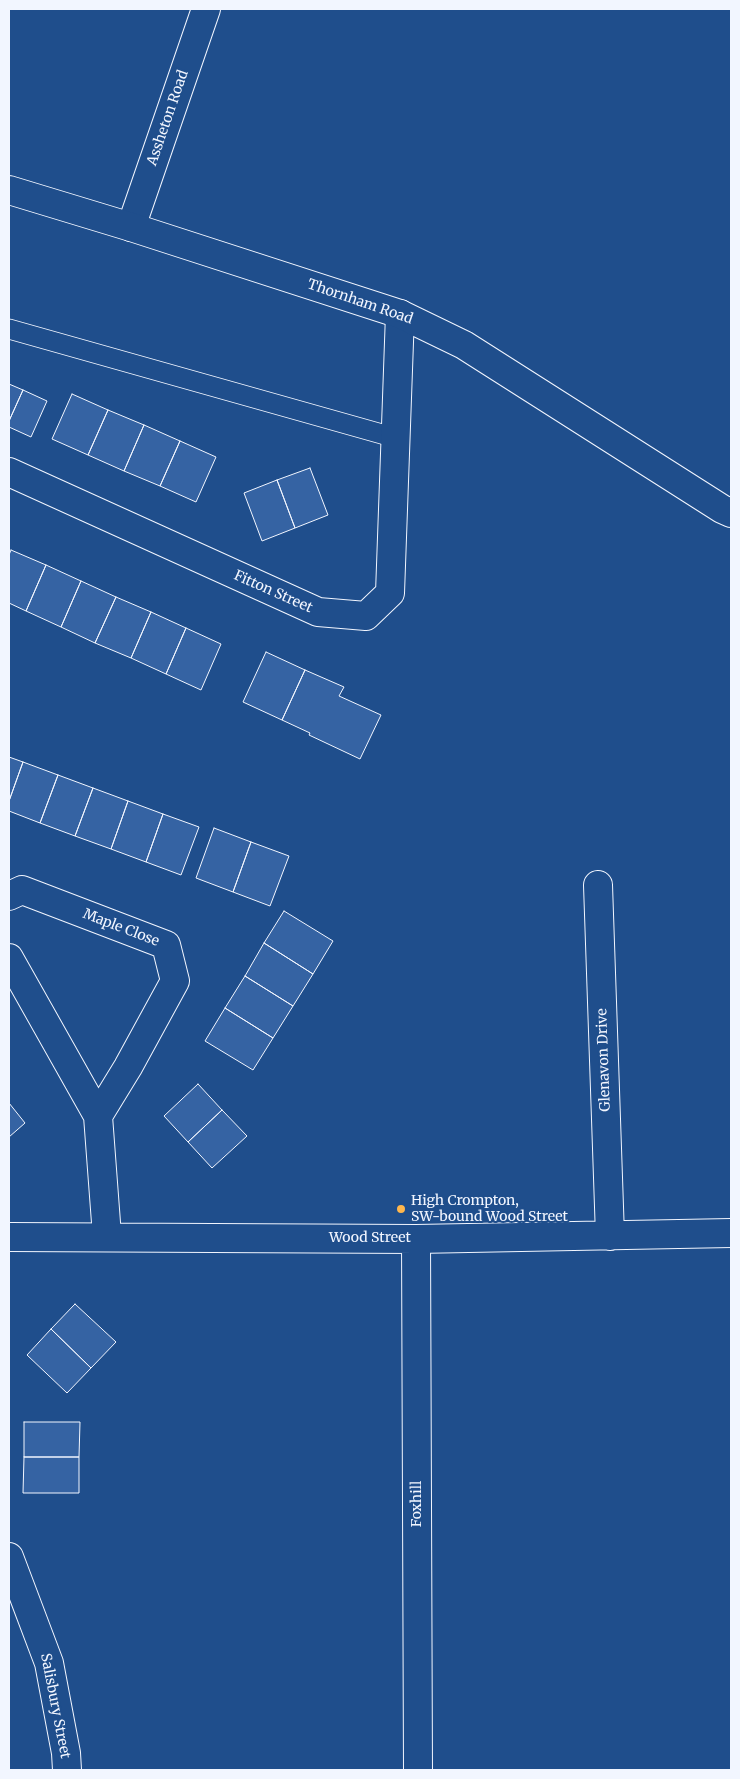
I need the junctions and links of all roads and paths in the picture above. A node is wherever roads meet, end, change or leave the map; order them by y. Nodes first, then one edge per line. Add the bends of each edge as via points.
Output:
1 (206, 9) edge
2 (9, 190) edge
3 (131, 227) junction
4 (400, 314) junction
5 (9, 329) edge
6 (396, 438) junction
7 (9, 472) edge
8 (731, 513) edge
9 (598, 885) dead end
10 (9, 896) edge
11 (9, 958) edge
12 (98, 1116) junction
13 (731, 1233) edge
14 (107, 1236) junction
15 (610, 1236) junction
16 (9, 1237) edge
17 (416, 1239) junction
18 (9, 1557) edge
19 (67, 1770) edge
20 (418, 1770) edge

1 - 3 street, Assheton Road
2 - 3 street, Thornham Road
3 - 4 street, Thornham Road
4 - 6 street, Fitton Street
4 - 8 street, Thornham Road via 464,345
5 - 6 lane
6 - 7 street, Fitton Street via 390,593 366,616 318,612
9 - 15 street, Glenavon Drive
10 - 12 street, Maple Close via 22,890 166,945 175,981
11 - 12 street
12 - 14 street
13 - 15 street, Wood Street
14 - 16 street, Wood Street
14 - 17 street, Wood Street
15 - 17 street, Wood Street
17 - 20 street, Foxhill
18 - 19 street, Salisbury Street via 49,1663

